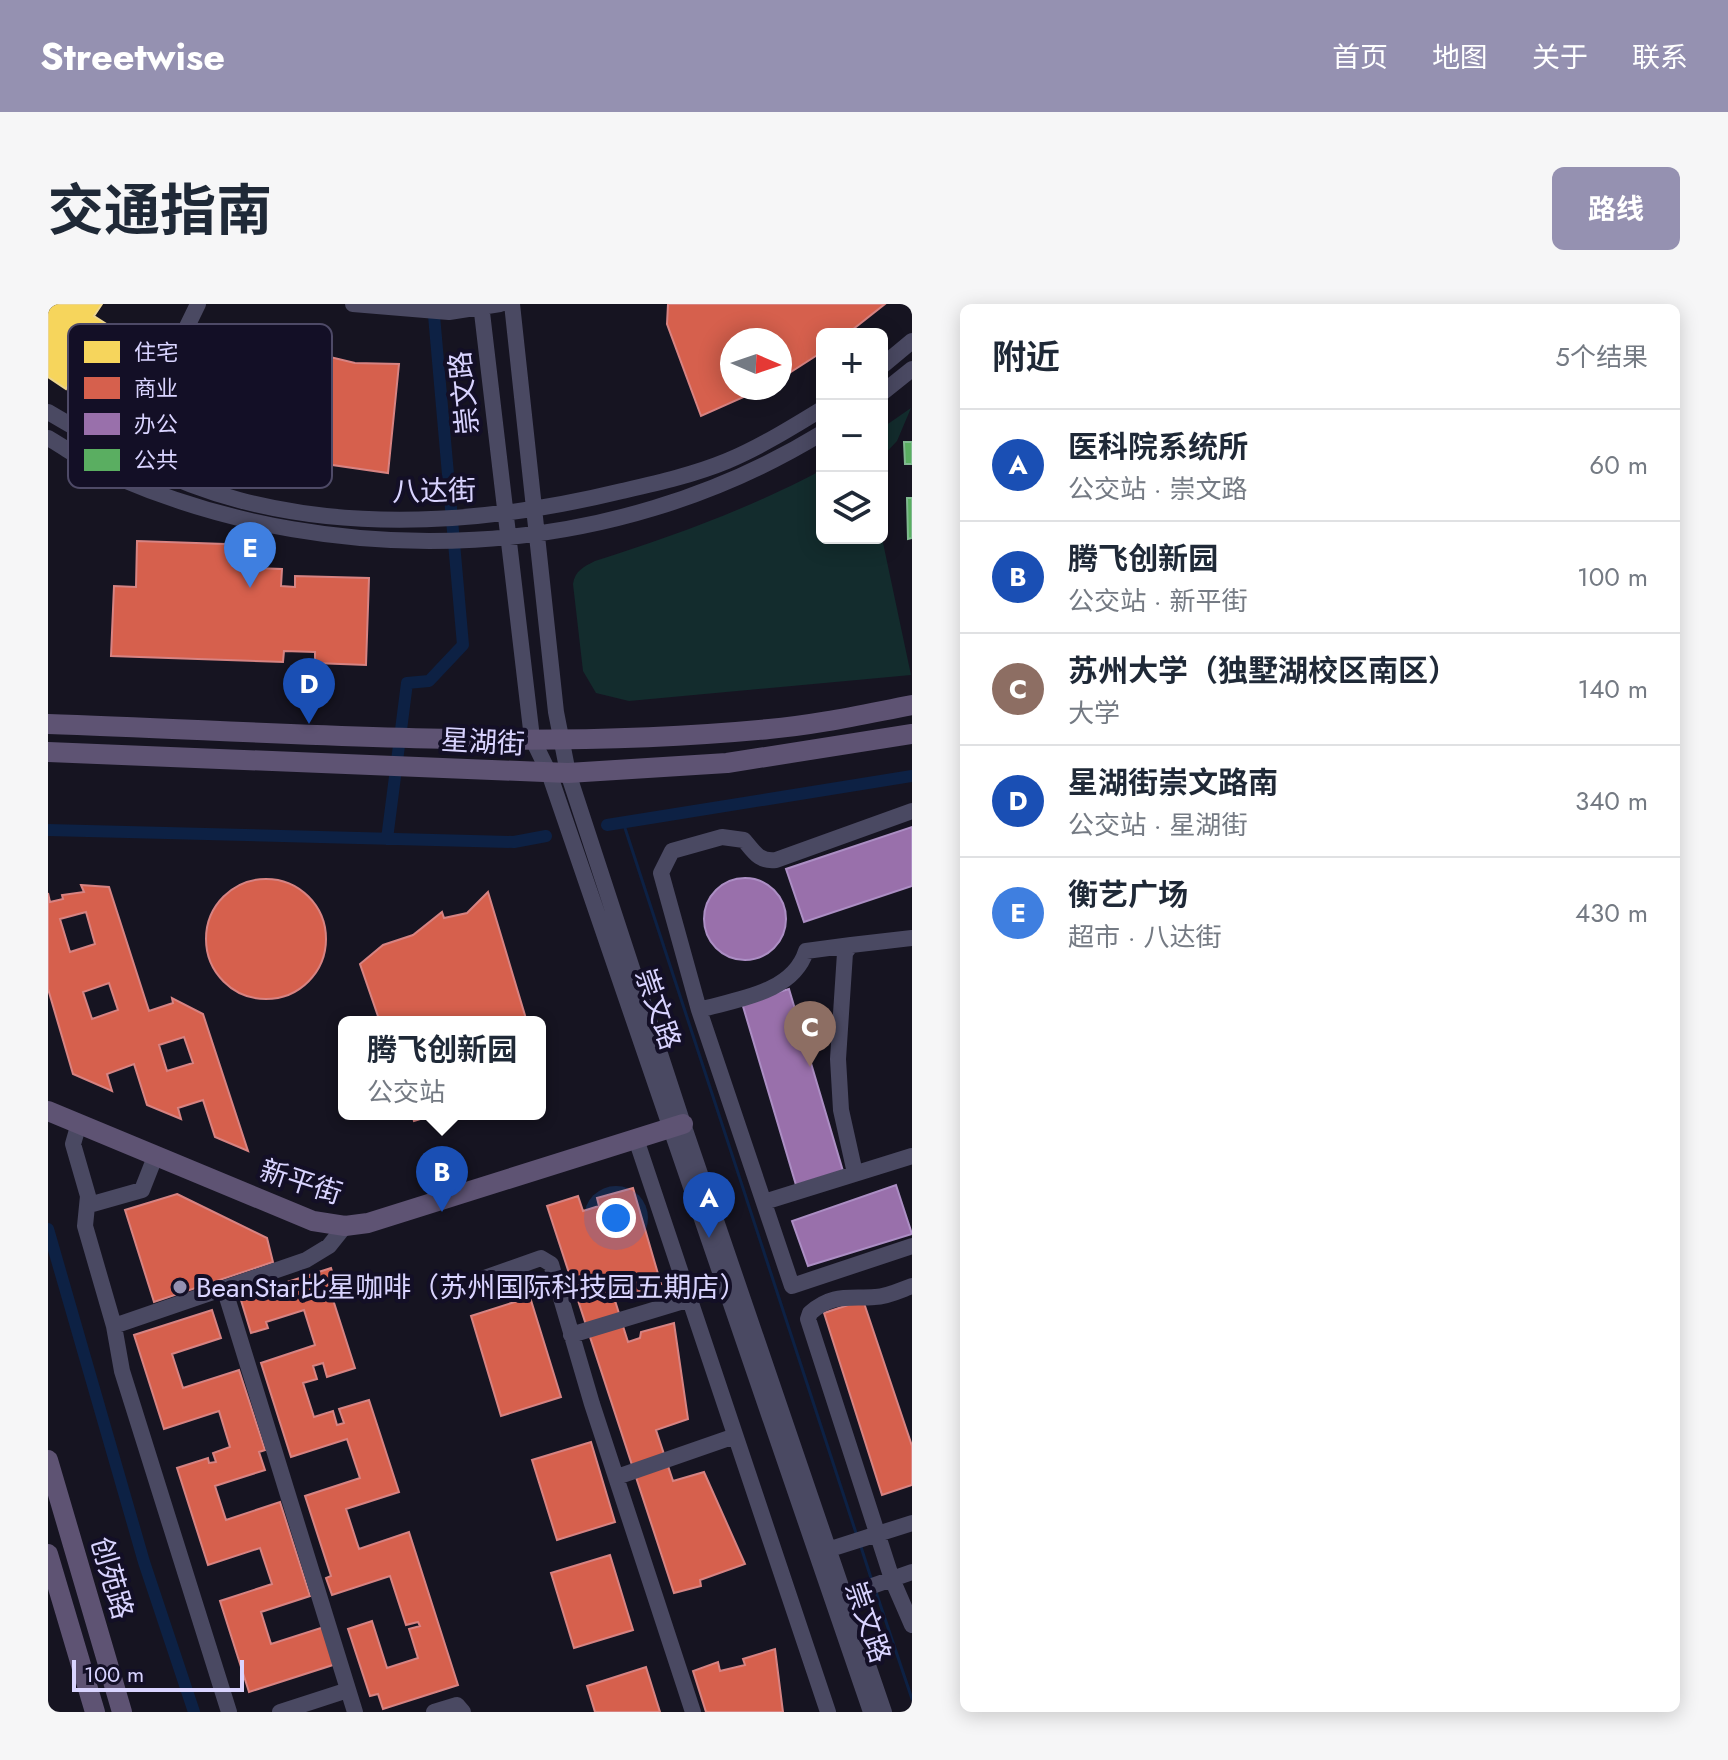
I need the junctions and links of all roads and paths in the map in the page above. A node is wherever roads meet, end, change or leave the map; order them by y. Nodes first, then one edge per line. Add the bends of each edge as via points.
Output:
1 (198, 304) edge
2 (353, 304) edge
3 (500, 304) edge
4 (512, 304) edge
5 (481, 306) edge
6 (188, 324) edge
7 (912, 341) edge
8 (888, 361) edge
9 (912, 369) edge
10 (888, 388) edge
11 (48, 412) edge
12 (816, 412) edge
13 (68, 424) edge
14 (816, 436) edge
15 (48, 438) edge
16 (68, 450) edge
17 (147, 488) edge
18 (206, 488) edge
19 (533, 510) junction
20 (503, 515) junction
21 (536, 534) junction
22 (507, 539) junction
23 (912, 705) edge
24 (48, 724) edge
25 (912, 734) edge
26 (532, 738) junction
27 (560, 739) junction
28 (48, 752) edge
29 (558, 773) junction
30 (912, 811) edge
31 (590, 868) junction
32 (912, 938) edge
33 (851, 945) junction
34 (699, 1010) junction
35 (48, 1111) edge
36 (79, 1123) junction
37 (677, 1125) junction
38 (636, 1139) junction
39 (912, 1156) edge
40 (155, 1157) junction
41 (855, 1173) junction
42 (764, 1202) junction
43 (89, 1205) junction
44 (345, 1226) junction
45 (912, 1246) edge
46 (476, 1281) dead end
47 (912, 1286) edge
48 (225, 1291) junction
49 (690, 1299) junction
50 (114, 1326) junction
51 (571, 1335) junction
52 (735, 1436) junction
53 (48, 1460) edge
54 (617, 1477) junction
55 (912, 1523) edge
56 (878, 1534) junction
57 (823, 1551) junction
58 (48, 1554) edge
59 (912, 1572) edge
60 (892, 1579) junction
61 (839, 1598) junction
62 (912, 1625) edge
63 (348, 1690) junction
64 (95, 1712) edge
65 (122, 1712) edge
66 (229, 1712) edge
67 (280, 1712) edge
68 (355, 1712) edge
69 (434, 1712) edge
70 (463, 1712) edge
71 (693, 1712) edge
72 (828, 1712) edge
73 (871, 1712) edge
74 (884, 1712) edge

1 - 6 street
2 - 5 street via 449,312
3 - 5 street
4 - 19 street, 崇文路
5 - 20 street, 崇文路
7 - 8 street
9 - 10 street
11 - 13 street, 八达街
12 - 19 street, 八达街 via 726,461 667,481
14 - 21 street, 八达街 via 731,482 672,504
15 - 16 street, 八达街
17 - 22 street, 八达街 via 234,519 307,532 430,542
18 - 20 street, 八达街 via 238,500 357,518
19 - 20 street, 八达街
19 - 21 street, 崇文路
20 - 22 street, 崇文路
21 - 22 street, 八达街
21 - 27 street, 崇文路
22 - 26 street, 崇文路
23 - 27 main road, 星湖街 via 771,729
24 - 26 main road, 星湖街
25 - 29 main road, 星湖街 via 727,763
26 - 27 main road, 星湖街
26 - 29 street, 崇文路
27 - 29 street, 崇文路
28 - 29 main road, 星湖街
29 - 31 street, 崇文路 via 563,814
29 - 31 street, 崇文路 via 582,815
30 - 34 street via 765,862 735,836 672,851 661,873
31 - 37 street, 崇文路
32 - 33 street
33 - 34 street via 806,951 802,966 787,981
33 - 41 street via 845,953 838,1059 841,1110
34 - 42 street
35 - 36 main road, 新平街
36 - 40 main road, 新平街
36 - 43 street via 73,1144
37 - 38 main road, 新平街
37 - 57 street, 崇文路
38 - 44 main road, 新平街
38 - 49 street
39 - 41 street
40 - 43 street via 142,1190
40 - 44 main road, 新平街 via 313,1221
41 - 42 street
42 - 45 street via 792,1286
43 - 50 street via 85,1226
44 - 48 street via 322,1252
46 - 51 street via 547,1258
47 - 56 street via 883,1296 853,1294 828,1302 808,1319
48 - 50 street
48 - 63 street
49 - 51 street
49 - 52 street
50 - 66 street via 122,1371
51 - 54 street
52 - 54 street
52 - 72 street
53 - 65 main road, 创苑路
54 - 71 street
55 - 56 street
56 - 57 street
56 - 60 street
57 - 61 street, 崇文路
58 - 64 main road, 创苑路
59 - 60 street
60 - 61 street
60 - 62 street
61 - 73 street, 崇文路
61 - 74 street, 崇文路
63 - 67 street
63 - 68 street
69 - 70 street via 457,1705

